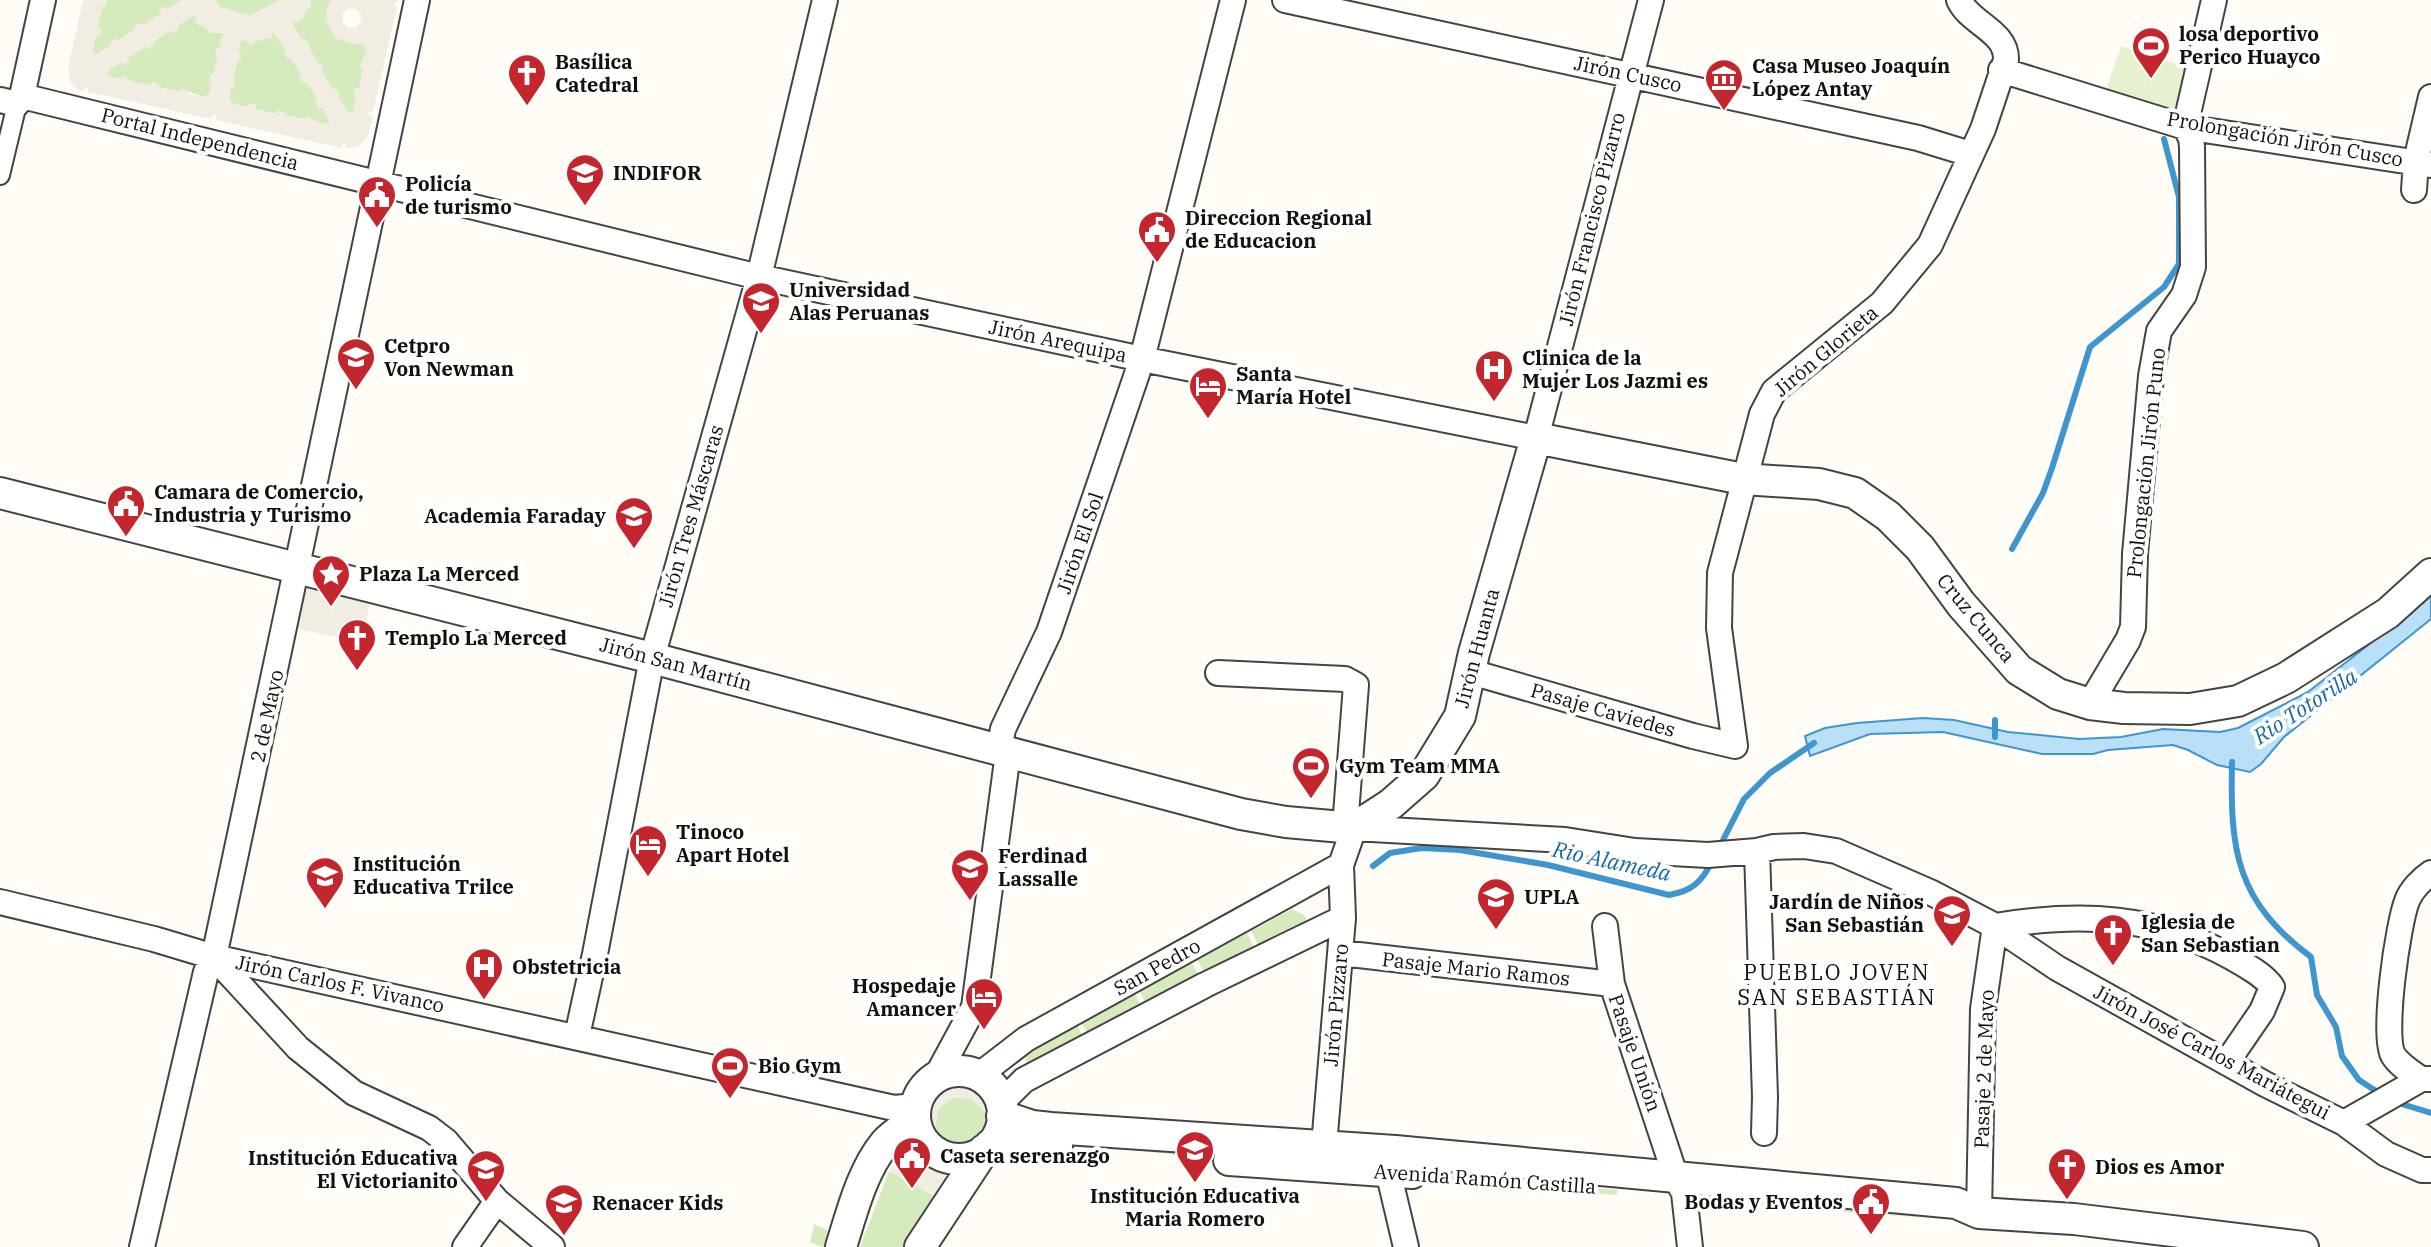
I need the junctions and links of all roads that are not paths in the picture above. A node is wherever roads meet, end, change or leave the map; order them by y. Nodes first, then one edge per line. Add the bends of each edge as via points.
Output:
1 (43, 0) edge
2 (417, 0) edge
3 (825, 0) edge
4 (1233, 0) edge
5 (1285, 0) edge
6 (1651, 0) edge
7 (1959, 0) edge
8 (2214, 0) edge
9 (2001, 70) junction
10 (1629, 74) junction
11 (2431, 97) edge
12 (13, 100) edge
13 (2185, 127) junction
14 (1970, 154) junction
15 (2423, 163) edge
16 (0, 175) edge
17 (377, 182) junction
18 (2414, 190) dead end
19 (759, 277) junction
20 (1142, 359) junction
21 (1536, 438) junction
22 (1743, 479) junction
23 (0, 493) edge
24 (299, 566) junction
25 (2431, 574) edge
26 (652, 658) junction
27 (1471, 672) junction
28 (1218, 673) dead end
29 (2090, 704) junction
30 (1735, 746) joint
31 (1008, 753) junction
32 (1349, 828) junction
33 (1757, 851) junction
34 (1341, 865) junction
35 (2431, 873) edge
36 (0, 902) edge
37 (1343, 918) junction
38 (1605, 926) dead end
39 (1995, 926) junction
40 (1341, 953) junction
41 (214, 957) junction
42 (1612, 984) junction
43 (577, 1036) junction
44 (2227, 1062) junction
45 (978, 1076) junction
46 (935, 1079) junction
47 (2418, 1082) edge
48 (1002, 1110) junction
49 (915, 1113) junction
50 (2353, 1117) junction
51 (1764, 1133) dead end
52 (1324, 1146) junction
53 (987, 1148) junction
54 (2431, 1170) edge
55 (1388, 1171) junction
56 (1680, 1186) junction
57 (497, 1201) junction
58 (1979, 1213) junction
59 (142, 1247) edge
60 (465, 1247) edge
61 (552, 1247) edge
62 (841, 1247) edge
63 (920, 1247) edge
64 (1406, 1247) edge
65 (1690, 1247) edge
66 (2303, 1247) edge

1 - 12 street
2 - 17 street, 2 de Mayo
3 - 19 street, Jirón Tres Máscaras
4 - 20 street, Jirón El Sol
5 - 10 street, Jirón Cusco
6 - 10 street, Jirón Francisco Pizarro
7 - 9 street, Jirón Glorieta via 2006,50
8 - 13 street
9 - 13 street, Prolongación Jirón Cusco
9 - 14 street, Jirón Glorieta
10 - 14 street, Jirón Cusco
10 - 21 street, Jirón Francisco Pizarro
11 - 15 street
12 - 16 street
12 - 17 street, Portal Independencia
13 - 15 street, Prolongación Jirón Cusco
13 - 29 street, Prolongación Jirón Puno via 2192,147 2193,267 2184,295 2159,331 2151,376 2133,627
14 - 22 street, Jirón Glorieta via 1930,245 1882,303 1774,391
15 - 18 street
17 - 19 street, Jirón Arequipa
17 - 24 street, 2 de Mayo
19 - 20 street, Jirón Arequipa
19 - 26 street, Jirón Tres Máscaras
20 - 21 street, Jirón Arequipa
20 - 31 street, Jirón El Sol via 1049,632 1003,729 1001,740
21 - 22 street, Jirón Arequipa
21 - 27 street, Jirón Huanta
22 - 29 street, Cruz Cunca via 1819,484 1855,493 1920,548 2019,670 2058,694
22 - 30 street, Jirón Glorieta via 1720,573 1719,628
23 - 24 street, Jirón San Martín
24 - 26 street, Jirón San Martín
24 - 41 street, 2 de Mayo
25 - 29 street, Cruz Cunca via 2388,613 2286,678 2238,701 2190,709
26 - 31 street, Jirón San Martín
26 - 43 street, Jirón Tres Máscaras
27 - 30 street, Pasaje Caviedes
27 - 32 street, Jirón Huanta via 1460,716 1424,775 1391,804
28 - 32 street via 1345,679 1356,685
31 - 32 street, Jirón San Martín via 1241,814
31 - 46 street, Jirón El Sol via 974,1007
32 - 33 street, Jirón José Carlos Mariátegui via 1565,840 1635,851
32 - 34 street
33 - 39 street, Jirón José Carlos Mariátegui via 1804,846 1836,851
33 - 51 street
34 - 37 street, Jirón Pizzaro
34 - 45 street, San Pedro via 1026,1039
35 - 47 street via 2408,898 2389,1023 2393,1056
36 - 41 street, Jirón Carlos F. Vivanco
37 - 40 street, Jirón Pizzaro
37 - 48 street, San Pedro via 1024,1080
38 - 42 street, Pasaje Unión
39 - 44 street, Jirón José Carlos Mariátegui via 2057,968
39 - 44 street via 2099,917 2150,925 2206,943 2248,967 2272,987
39 - 58 street, Pasaje 2 de Mayo via 1983,1009
40 - 42 street, Pasaje Mario Ramos
40 - 52 street, Jirón Pizzaro
41 - 43 street, Jirón Carlos F. Vivanco
41 - 57 street via 298,1048 354,1093 446,1141
41 - 59 street, 2 de Mayo via 206,972
42 - 56 street, Pasaje Unión
43 - 49 street, Jirón Carlos F. Vivanco
44 - 50 street, Jirón José Carlos Mariátegui
45 - 46 street via 949,1073
45 - 48 street via 988,1083
46 - 49 street via 926,1086
47 - 50 street
48 - 52 street, Avenida Ramón Castilla via 1032,1126
48 - 53 street via 997,1137
49 - 53 street via 923,1141 941,1155 963,1159
49 - 62 street via 874,1158
50 - 54 street, Jirón José Carlos Mariátegui via 2386,1154
52 - 56 street, Avenida Ramón Castilla
53 - 55 street, Avenida Ramón Castilla via 1024,1143
53 - 63 street
55 - 56 street, Avenida Ramón Castilla
55 - 64 street
56 - 58 street, Avenida Ramón Castilla via 1956,1221
56 - 65 street, Pasaje Unión
57 - 60 street
57 - 61 street
58 - 66 street, Avenida Ramón Castilla

